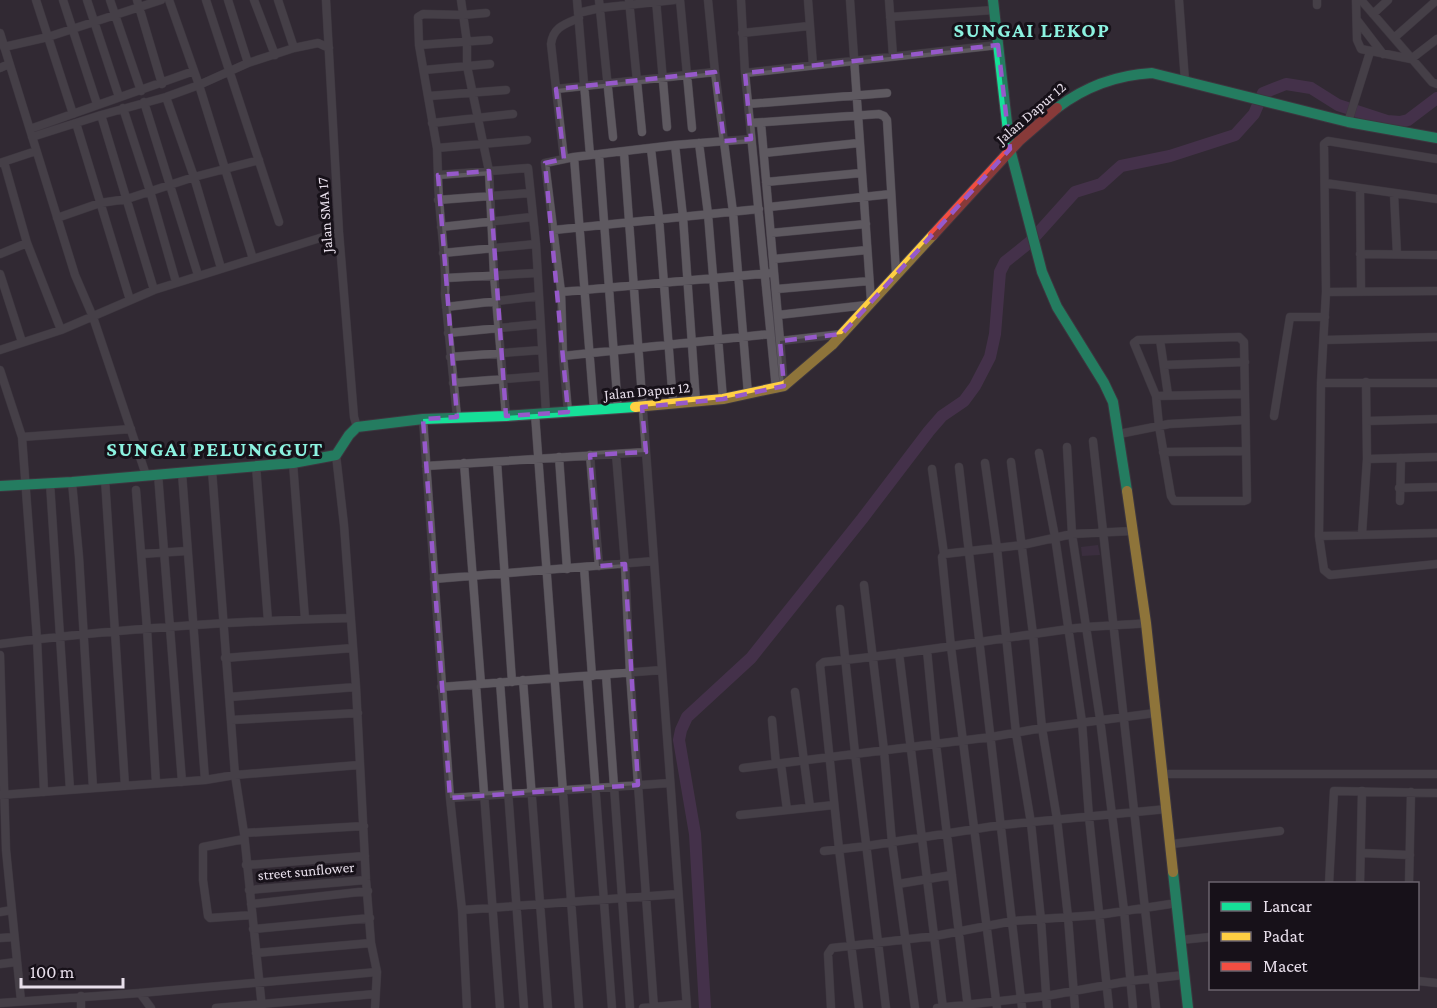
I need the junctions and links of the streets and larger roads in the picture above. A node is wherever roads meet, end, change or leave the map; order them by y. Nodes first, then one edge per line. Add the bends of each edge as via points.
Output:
1 (36, 0) edge
2 (63, 0) edge
3 (87, 0) edge
4 (110, 0) edge
5 (161, 0) edge
6 (169, 0) edge
7 (206, 0) edge
8 (228, 0) edge
9 (254, 0) edge
10 (278, 0) edge
11 (326, 0) edge
12 (461, 0) edge
13 (577, 0) edge
14 (674, 0) edge
15 (680, 0) edge
16 (708, 0) edge
17 (741, 0) edge
18 (808, 0) edge
19 (850, 0) edge
20 (889, 0) edge
21 (1179, 0) edge
22 (1356, 0) edge
23 (1361, 0) edge
24 (1388, 0) edge
25 (1437, 0) edge
26 (656, 1) edge
27 (629, 2) edge
28 (138, 4) edge
29 (600, 4) edge
30 (993, 5) edge
31 (486, 14) dead end
32 (1373, 14) junction
33 (463, 15) junction
34 (578, 15) junction
35 (115, 16) junction
36 (890, 17) junction
37 (1357, 20) junction
38 (95, 22) junction
39 (809, 26) junction
40 (73, 27) junction
41 (0, 33) edge
42 (742, 33) junction
43 (48, 37) junction
44 (1394, 38) junction
45 (1437, 39) edge
46 (489, 40) dead end
47 (467, 42) junction
48 (419, 45) junction
49 (998, 45) junction
50 (4, 47) junction
51 (294, 48) junction
52 (329, 48) junction
53 (1370, 52) junction
54 (1383, 54) junction
55 (275, 55) junction
56 (893, 56) junction
57 (1411, 59) junction
58 (853, 60) junction
59 (248, 63) junction
60 (9, 64) junction
61 (490, 64) dead end
62 (813, 65) junction
63 (467, 66) junction
64 (0, 68) edge
65 (424, 70) junction
66 (194, 71) junction
67 (229, 72) junction
68 (715, 72) junction
69 (745, 73) junction
70 (687, 75) junction
71 (663, 77) junction
72 (637, 80) junction
73 (1185, 81) junction
74 (608, 82) junction
75 (162, 84) junction
76 (1437, 84) edge
77 (199, 85) junction
78 (584, 86) junction
79 (556, 89) junction
80 (506, 90) dead end
81 (141, 91) junction
82 (473, 93) junction
83 (887, 93) dead end
84 (429, 96) junction
85 (119, 97) junction
86 (166, 97) junction
87 (856, 97) junction
88 (144, 102) junction
89 (97, 104) junction
90 (748, 104) junction
91 (123, 108) junction
92 (73, 114) junction
93 (513, 114) dead end
94 (101, 115) junction
95 (857, 115) junction
96 (477, 118) junction
97 (1350, 119) junction
98 (76, 123) junction
99 (432, 123) junction
100 (750, 123) junction
101 (761, 123) junction
102 (667, 127) dead end
103 (692, 128) dead end
104 (642, 132) dead end
105 (31, 133) junction
106 (613, 137) dead end
107 (1437, 138) edge
108 (751, 139) junction
109 (527, 140) dead end
110 (724, 141) junction
111 (699, 143) junction
112 (859, 143) junction
113 (483, 144) junction
114 (675, 145) junction
115 (437, 148) junction
116 (651, 149) junction
117 (1010, 149) junction
118 (36, 151) junction
119 (624, 153) junction
120 (764, 153) junction
121 (599, 154) junction
122 (590, 155) junction
123 (574, 158) junction
124 (564, 159) junction
125 (1437, 159) edge
126 (259, 160) junction
127 (2, 162) edge
128 (225, 168) junction
129 (489, 171) junction
130 (861, 173) junction
131 (438, 175) junction
132 (194, 177) junction
133 (766, 182) junction
134 (1325, 183) junction
135 (170, 185) junction
136 (1360, 189) junction
137 (150, 191) junction
138 (530, 193) junction
139 (891, 194) junction
140 (1394, 194) junction
141 (489, 196) junction
142 (864, 198) junction
143 (127, 199) junction
144 (1437, 199) edge
145 (438, 200) junction
146 (100, 203) junction
147 (769, 207) junction
148 (759, 209) junction
149 (733, 212) junction
150 (708, 214) junction
151 (532, 217) junction
152 (682, 217) junction
153 (57, 218) junction
154 (659, 218) junction
155 (491, 221) junction
156 (279, 222) dead end
157 (631, 222) junction
158 (866, 224) junction
159 (605, 225) junction
160 (441, 227) junction
161 (581, 227) junction
162 (554, 230) junction
163 (339, 232) junction
164 (771, 233) junction
165 (27, 243) junction
166 (536, 244) junction
167 (493, 247) junction
168 (867, 250) junction
169 (443, 253) junction
170 (0, 254) edge
171 (1360, 254) junction
172 (1397, 254) junction
173 (1437, 255) edge
174 (253, 259) junction
175 (774, 259) junction
176 (221, 268) junction
177 (775, 272) junction
178 (537, 273) junction
179 (766, 273) junction
180 (896, 273) junction
181 (0, 274) edge
182 (198, 275) junction
183 (494, 275) junction
184 (738, 276) junction
185 (446, 278) junction
186 (713, 278) junction
187 (687, 281) junction
188 (869, 281) junction
189 (176, 282) junction
190 (664, 282) junction
191 (634, 286) junction
192 (609, 289) junction
193 (777, 289) junction
194 (154, 290) junction
195 (1361, 291) junction
196 (1437, 291) edge
197 (561, 292) junction
198 (585, 292) junction
199 (1326, 292) junction
200 (539, 296) junction
201 (130, 300) junction
202 (497, 301) junction
203 (869, 303) junction
204 (446, 307) junction
205 (778, 315) junction
206 (93, 317) junction
207 (1325, 317) junction
208 (540, 324) junction
209 (499, 328) junction
210 (61, 330) junction
211 (448, 333) junction
212 (770, 333) junction
213 (842, 334) junction
214 (742, 337) junction
215 (1437, 337) edge
216 (718, 339) junction
217 (1324, 339) junction
218 (1160, 340) junction
219 (780, 341) junction
220 (22, 342) junction
221 (691, 342) junction
222 (668, 344) junction
223 (638, 348) junction
224 (0, 349) edge
225 (542, 350) junction
226 (613, 350) junction
227 (501, 353) junction
228 (589, 353) junction
229 (563, 356) junction
230 (450, 357) junction
231 (1245, 362) junction
232 (1164, 365) junction
233 (0, 370) edge
234 (543, 376) junction
235 (503, 379) junction
236 (1366, 382) junction
237 (453, 383) junction
238 (1321, 383) junction
239 (1437, 383) edge
240 (780, 387) junction
241 (748, 394) junction
242 (1245, 394) junction
243 (1168, 395) junction
244 (1156, 396) junction
245 (723, 399) junction
246 (696, 402) junction
247 (673, 403) junction
248 (642, 407) junction
249 (618, 408) junction
250 (594, 410) junction
251 (568, 412) junction
252 (541, 414) junction
253 (506, 416) junction
254 (1274, 416) dead end
255 (457, 417) junction
256 (423, 419) junction
257 (1437, 419) edge
258 (1245, 420) junction
259 (1366, 422) junction
260 (1159, 426) junction
261 (357, 427) junction
262 (131, 429) junction
263 (1119, 434) junction
264 (22, 437) junction
265 (1093, 441) dead end
266 (1066, 447) dead end
267 (1245, 451) junction
268 (646, 452) junction
269 (1164, 452) junction
270 (1039, 453) dead end
271 (616, 454) junction
272 (336, 455) junction
273 (590, 455) junction
274 (1437, 457) edge
275 (559, 458) junction
276 (1401, 458) junction
277 (539, 459) junction
278 (1367, 459) junction
279 (497, 462) junction
280 (985, 462) dead end
281 (1011, 462) dead end
282 (293, 463) junction
283 (465, 463) junction
284 (256, 466) junction
285 (426, 466) junction
286 (959, 467) dead end
287 (932, 469) dead end
288 (212, 470) junction
289 (182, 473) junction
290 (158, 474) junction
291 (146, 475) junction
292 (105, 479) junction
293 (72, 482) junction
294 (50, 483) junction
295 (25, 484) junction
296 (0, 486) edge
297 (1437, 487) edge
298 (1399, 488) junction
299 (136, 490) dead end
300 (1400, 501) dead end
301 (1103, 531) junction
302 (1132, 531) junction
303 (1437, 533) edge
304 (1072, 534) junction
305 (1362, 534) junction
306 (1319, 536) junction
307 (1055, 537) junction
308 (1022, 545) junction
309 (997, 548) junction
310 (970, 550) junction
311 (188, 551) junction
312 (164, 553) junction
313 (141, 554) junction
314 (944, 554) junction
315 (654, 561) junction
316 (625, 564) junction
317 (1437, 564) edge
318 (599, 566) junction
319 (584, 567) junction
320 (567, 568) junction
321 (547, 570) junction
322 (504, 574) junction
323 (473, 576) junction
324 (434, 579) junction
325 (864, 585) dead end
326 (840, 609) dead end
327 (351, 618) junction
328 (305, 619) junction
329 (268, 621) junction
330 (1146, 623) junction
331 (223, 624) junction
332 (193, 626) junction
333 (1088, 627) junction
334 (1113, 627) junction
335 (169, 628) junction
336 (147, 629) junction
337 (1069, 629) junction
338 (116, 632) junction
339 (84, 633) junction
340 (1033, 634) junction
341 (61, 636) junction
342 (1006, 638) junction
343 (37, 639) junction
344 (980, 642) junction
345 (0, 644) edge
346 (951, 647) junction
347 (353, 648) junction
348 (927, 650) junction
349 (899, 653) junction
350 (0, 655) edge
351 (872, 657) junction
352 (225, 658) junction
353 (845, 660) junction
354 (662, 670) junction
355 (630, 673) junction
356 (606, 675) junction
357 (590, 676) junction
358 (555, 679) junction
359 (523, 680) junction
360 (500, 682) junction
361 (512, 682) junction
362 (478, 684) junction
363 (356, 687) junction
364 (441, 687) junction
365 (795, 692) dead end
366 (229, 697) junction
367 (358, 713) junction
368 (1155, 713) junction
369 (1125, 717) junction
370 (1100, 719) junction
371 (231, 720) junction
372 (772, 720) dead end
373 (1082, 722) junction
374 (1042, 728) junction
375 (1016, 733) junction
376 (991, 737) junction
377 (963, 739) junction
378 (936, 744) junction
379 (910, 747) junction
380 (884, 750) junction
381 (855, 753) junction
382 (829, 758) junction
383 (804, 761) junction
384 (778, 764) junction
385 (359, 765) junction
386 (743, 768) dead end
387 (1163, 774) junction
388 (1437, 774) edge
389 (235, 775) junction
390 (205, 780) junction
391 (182, 782) junction
392 (156, 783) junction
393 (670, 783) junction
394 (638, 785) junction
395 (125, 786) junction
396 (614, 787) junction
397 (93, 788) junction
398 (596, 788) junction
399 (70, 790) junction
400 (564, 790) junction
401 (1362, 791) junction
402 (44, 792) junction
403 (531, 792) junction
404 (1411, 792) junction
405 (1437, 793) edge
406 (509, 794) junction
407 (2, 795) edge
408 (485, 796) junction
409 (450, 798) junction
410 (834, 805) junction
411 (810, 807) junction
412 (1167, 809) junction
413 (787, 810) junction
414 (1135, 811) junction
415 (1112, 814) junction
416 (741, 815) dead end
417 (1089, 817) junction
418 (1057, 819) junction
419 (1031, 824) junction
420 (364, 825) junction
421 (1001, 825) junction
422 (975, 830) junction
423 (1280, 831) dead end
424 (947, 834) junction
425 (244, 836) junction
426 (921, 838) junction
427 (892, 843) junction
428 (1172, 844) junction
429 (867, 846) junction
430 (839, 849) junction
431 (3, 850) edge
432 (824, 851) dead end
433 (1360, 853) junction
434 (364, 855) junction
435 (1410, 855) junction
436 (246, 865) junction
437 (952, 875) junction
438 (927, 879) junction
439 (366, 880) junction
440 (1329, 882) edge
441 (1360, 882) edge
442 (1409, 882) edge
443 (898, 884) junction
444 (249, 890) junction
445 (368, 891) junction
446 (678, 894) junction
447 (646, 897) junction
448 (622, 899) junction
449 (604, 900) junction
450 (571, 902) junction
451 (1177, 903) junction
452 (251, 904) junction
453 (540, 904) junction
454 (517, 906) junction
455 (1144, 907) junction
456 (493, 908) junction
457 (12, 910) junction
458 (462, 910) junction
459 (1124, 910) junction
460 (0, 912) edge
461 (252, 915) junction
462 (1098, 915) junction
463 (1068, 917) junction
464 (370, 918) junction
465 (1041, 920) junction
466 (1013, 921) junction
467 (987, 926) junction
468 (253, 929) junction
469 (959, 932) junction
470 (935, 936) junction
471 (14, 937) junction
472 (1209, 937) edge
473 (0, 938) edge
474 (906, 940) junction
475 (1181, 940) junction
476 (371, 943) junction
477 (878, 943) junction
478 (853, 945) junction
479 (256, 953) junction
480 (16, 962) junction
481 (0, 964) edge
482 (376, 972) junction
483 (1184, 975) junction
484 (1152, 979) junction
485 (1129, 981) junction
486 (1419, 981) edge
487 (259, 982) junction
488 (1437, 983) edge
489 (1106, 986) junction
490 (1072, 992) junction
491 (140, 993) junction
492 (375, 994) junction
493 (81, 996) junction
494 (1046, 996) junction
495 (1021, 998) junction
496 (21, 1001) junction
497 (5, 1004) edge
498 (997, 1005) edge
499 (262, 1006) edge
500 (686, 1006) edge
501 (968, 1006) edge
502 (81, 1008) edge
503 (152, 1008) edge
504 (216, 1008) edge
505 (375, 1008) edge
506 (467, 1008) edge
507 (500, 1008) edge
508 (524, 1008) edge
509 (548, 1008) edge
510 (579, 1008) edge
511 (612, 1008) edge
512 (630, 1008) edge
513 (643, 1008) edge
514 (654, 1008) edge
515 (831, 1008) edge
516 (859, 1008) edge
517 (886, 1008) edge
518 (915, 1008) edge
519 (937, 1008) edge
520 (943, 1008) edge
521 (1022, 1008) edge
522 (1047, 1008) edge
523 (1075, 1008) edge
524 (1109, 1008) edge
525 (1133, 1008) edge
526 (1156, 1008) edge
527 (1188, 1008) edge

1 - 43 street
2 - 40 street
3 - 38 street
4 - 35 street
5 - 28 street
6 - 66 street
7 - 67 street
8 - 59 street
9 - 55 street
10 - 51 street
11 - 52 street, Jalan SMA 17
12 - 33 street
13 - 34 street
14 - 26 street
15 - 70 street
16 - 68 street
17 - 42 street
18 - 39 street
19 - 58 street
20 - 36 street
21 - 73 street
22 - 37 street
23 - 32 street
24 - 32 street
25 - 44 street
26 - 27 street
26 - 71 street
27 - 29 street
27 - 72 street
28 - 35 street
28 - 75 street
29 - 34 street
29 - 74 street
30 - 36 street
30 - 49 street
31 - 33 street
32 - 44 street
33 - 47 street
33 - 48 street via 418,17
34 - 78 street
34 - 79 street via 558,27 552,39
35 - 38 street
35 - 81 street
36 - 56 street
37 - 53 street via 1357,43
37 - 54 street
38 - 40 street
38 - 85 street
39 - 42 street
39 - 62 street
40 - 43 street
40 - 89 street
41 - 50 street
42 - 69 street
43 - 50 street
43 - 92 street
44 - 57 street
45 - 57 street
46 - 47 street
47 - 48 street
47 - 63 street
48 - 65 street
49 - 56 street
49 - 117 street
50 - 60 street
51 - 52 street via 318,43
51 - 55 street
52 - 163 street, Jalan SMA 17
53 - 54 street
53 - 97 street
54 - 57 street
55 - 59 street
56 - 58 street
57 - 76 street
58 - 62 street
58 - 87 street
59 - 67 street
60 - 64 street
60 - 105 street
61 - 63 street
62 - 69 street
63 - 65 street
63 - 82 street
65 - 84 street
66 - 75 street
66 - 77 street
67 - 77 street
67 - 126 street
68 - 70 street
68 - 110 street
69 - 90 street
70 - 71 street
70 - 103 street
71 - 72 street
71 - 102 street
72 - 74 street
72 - 104 street
73 - 97 street, Jalan Dapur 12
73 - 117 street, Jalan Dapur 12 via 1140,72 1099,83 1052,111
74 - 78 street
74 - 106 street
75 - 81 street
77 - 86 street
77 - 128 street
78 - 79 street
78 - 122 street
79 - 124 street
80 - 82 street
81 - 85 street
82 - 84 street
82 - 96 street
83 - 87 street
84 - 99 street
85 - 89 street
86 - 88 street
86 - 132 street
87 - 90 street
87 - 95 street
88 - 91 street
88 - 135 street
89 - 92 street
90 - 100 street
91 - 94 street
91 - 137 street
92 - 105 street
93 - 96 street
94 - 98 street
94 - 143 street
95 - 101 street
95 - 112 street
95 - 139 street via 881,114 887,120
96 - 99 street
96 - 113 street
97 - 107 street, Jalan Dapur 12
98 - 105 street
98 - 146 street
99 - 115 street
100 - 101 street
100 - 108 street
101 - 120 street
105 - 118 street
108 - 110 street
108 - 148 street
109 - 113 street
110 - 111 street
110 - 149 street
111 - 114 street
111 - 150 street
112 - 120 street
112 - 130 street
113 - 115 street
113 - 129 street
114 - 116 street
114 - 152 street
115 - 131 street
116 - 119 street
116 - 154 street
117 - 180 street, Jalan Dapur 12
117 - 263 street via 1042,272 1057,307 1104,383 1113,402
118 - 127 street
118 - 153 street
119 - 121 street
119 - 157 street
120 - 133 street
121 - 122 street
121 - 159 street
122 - 123 street
123 - 124 street
123 - 161 street
124 - 162 street via 545,163
125 - 134 street via 1326,142
126 - 128 street
126 - 156 street
127 - 165 street
128 - 132 street
128 - 174 street
129 - 131 street
129 - 138 street via 528,168
129 - 141 street
130 - 133 street
130 - 142 street
131 - 145 street
132 - 135 street
132 - 176 street
133 - 147 street
134 - 136 street
134 - 199 street
135 - 137 street
135 - 182 street
136 - 140 street
136 - 171 street
137 - 143 street
137 - 189 street
138 - 141 street
138 - 151 street
139 - 142 street
139 - 180 street
140 - 144 street
140 - 172 street
141 - 145 street
141 - 155 street
142 - 147 street
142 - 158 street
143 - 146 street
143 - 194 street
145 - 160 street
146 - 153 street
146 - 201 street
147 - 164 street
148 - 149 street
148 - 179 street
149 - 150 street
149 - 184 street
150 - 152 street
150 - 186 street
151 - 155 street
151 - 166 street
152 - 154 street
152 - 187 street
153 - 206 street
154 - 157 street
154 - 190 street
155 - 160 street
155 - 167 street
157 - 159 street
157 - 191 street
158 - 164 street
158 - 168 street
159 - 161 street
159 - 192 street
160 - 169 street
161 - 162 street
161 - 198 street
162 - 197 street
163 - 174 street
163 - 261 street, Jalan SMA 17
164 - 175 street
165 - 170 street
165 - 210 street
166 - 167 street
166 - 178 street
167 - 169 street
167 - 183 street
168 - 175 street
168 - 188 street
169 - 185 street
171 - 172 street
171 - 195 street
172 - 173 street
174 - 176 street
175 - 177 street
176 - 182 street
177 - 179 street
177 - 193 street
178 - 183 street
178 - 200 street
179 - 184 street
179 - 212 street
180 - 203 street, Jalan Dapur 12
181 - 220 street
182 - 189 street
183 - 185 street
183 - 202 street
184 - 186 street
184 - 214 street
185 - 204 street
186 - 187 street
186 - 216 street
187 - 190 street
187 - 221 street
188 - 193 street
188 - 203 street
189 - 194 street
190 - 191 street
190 - 222 street
191 - 192 street
191 - 223 street
192 - 198 street
192 - 226 street
193 - 205 street
194 - 201 street
195 - 196 street
195 - 199 street
197 - 198 street
197 - 229 street
198 - 228 street
199 - 207 street
200 - 202 street
200 - 208 street
201 - 206 street
202 - 204 street
202 - 209 street
203 - 205 street
203 - 213 street, Jalan Dapur 12
204 - 211 street
205 - 219 street
206 - 210 street
206 - 262 street
207 - 217 street
207 - 254 street via 1290,317
208 - 209 street
208 - 225 street
209 - 211 street
209 - 227 street
210 - 220 street
211 - 230 street
212 - 214 street
212 - 240 street
213 - 219 street
213 - 240 street, Jalan Dapur 12 via 807,368
214 - 216 street
214 - 241 street
215 - 217 street
216 - 221 street
216 - 245 street
217 - 238 street
218 - 231 street via 1239,337 1244,342
218 - 232 street
218 - 244 street via 1138,340 1133,345
219 - 240 street
220 - 224 street
221 - 222 street
221 - 246 street
222 - 223 street
222 - 247 street
223 - 226 street
223 - 248 street
225 - 227 street
225 - 234 street
226 - 228 street
226 - 249 street
227 - 230 street
227 - 235 street
228 - 229 street
228 - 250 street
229 - 251 street
230 - 237 street
231 - 232 street
231 - 242 street
232 - 243 street
233 - 264 street
234 - 235 street
234 - 252 street
235 - 237 street
235 - 253 street
236 - 238 street
236 - 239 street
236 - 259 street
237 - 255 street
238 - 306 street
240 - 241 street, Jalan Dapur 12
241 - 245 street, Jalan Dapur 12
242 - 243 street
242 - 258 street
243 - 244 street
244 - 260 street
245 - 246 street, Jalan Dapur 12
246 - 247 street, Jalan Dapur 12
247 - 248 street, Jalan Dapur 12
248 - 249 street, Jalan Dapur 12
248 - 268 street
249 - 250 street, Jalan Dapur 12
250 - 251 street, Jalan Dapur 12
251 - 252 street, Jalan Dapur 12
252 - 253 street, Jalan Dapur 12
252 - 277 street
253 - 255 street, Jalan Dapur 12
255 - 256 street, Jalan Dapur 12
256 - 261 street, Jalan Dapur 12
256 - 285 street
257 - 259 street
258 - 260 street
258 - 267 street
259 - 278 street
260 - 263 street
260 - 269 street
261 - 272 street
262 - 264 street
262 - 291 street
263 - 302 street
264 - 295 street
265 - 301 street
266 - 304 street
267 - 269 street
267 - 269 street via 1244,501 1174,501
268 - 271 street
268 - 315 street
270 - 307 street
271 - 273 street
271 - 316 street
272 - 282 street
272 - 327 street
273 - 275 street
273 - 318 street
274 - 276 street
275 - 277 street
275 - 320 street
276 - 278 street
276 - 298 street
277 - 279 street
277 - 321 street
278 - 305 street
279 - 283 street
279 - 322 street
280 - 309 street
281 - 308 street
282 - 284 street
282 - 328 street
283 - 285 street
283 - 323 street
284 - 288 street
284 - 329 street
285 - 324 street
286 - 310 street
287 - 314 street
288 - 289 street
288 - 331 street
289 - 290 street
289 - 311 street
290 - 291 street
290 - 312 street
291 - 292 street
292 - 293 street
292 - 338 street
293 - 294 street
293 - 339 street
294 - 295 street
294 - 341 street
295 - 296 street
295 - 343 street
297 - 298 street
298 - 300 street
299 - 313 street
301 - 302 street
301 - 304 street
301 - 334 street
302 - 330 street
303 - 305 street
304 - 307 street
304 - 333 street
305 - 306 street
306 - 317 street via 1324,570 1330,575
307 - 308 street
307 - 337 street
308 - 309 street
308 - 340 street
309 - 310 street
309 - 342 street
310 - 314 street
310 - 344 street
311 - 312 street
311 - 332 street
312 - 313 street
312 - 335 street
313 - 336 street
314 - 346 street
315 - 316 street
315 - 354 street
316 - 318 street
316 - 355 street
318 - 319 street
319 - 320 street
319 - 357 street
320 - 321 street
321 - 322 street
321 - 358 street
322 - 323 street
322 - 361 street
323 - 324 street
323 - 362 street
324 - 364 street
325 - 351 street
326 - 353 street
327 - 328 street
327 - 347 street
328 - 329 street
329 - 331 street
330 - 334 street
330 - 368 street
331 - 332 street
331 - 352 street
332 - 335 street
332 - 390 street
333 - 334 street
333 - 337 street
333 - 370 street
334 - 369 street
335 - 336 street
335 - 391 street
336 - 338 street
336 - 392 street
337 - 340 street
337 - 373 street
338 - 339 street
338 - 395 street
339 - 341 street
339 - 397 street
340 - 342 street
340 - 374 street
341 - 343 street
341 - 399 street
342 - 344 street
342 - 375 street
343 - 345 street
343 - 402 street
344 - 346 street
344 - 376 street
346 - 348 street
346 - 377 street
347 - 352 street
347 - 363 street
348 - 349 street
348 - 378 street
349 - 351 street
349 - 379 street
350 - 407 street
351 - 353 street
351 - 380 street
352 - 366 street
353 - 381 street
353 - 382 street via 822,663 819,668
354 - 355 street
354 - 393 street
355 - 356 street
355 - 394 street
356 - 357 street
356 - 396 street
357 - 358 street
357 - 398 street
358 - 359 street
358 - 400 street
359 - 361 street
359 - 403 street
360 - 361 street
360 - 362 street
360 - 406 street
362 - 364 street
362 - 408 street
363 - 366 street
363 - 367 street
364 - 409 street
365 - 383 street
366 - 371 street
367 - 371 street
367 - 385 street
368 - 369 street
368 - 387 street
369 - 370 street
369 - 414 street
370 - 373 street
370 - 415 street
371 - 389 street
372 - 384 street
373 - 374 street
373 - 417 street
374 - 375 street
374 - 418 street
375 - 376 street
375 - 419 street
376 - 377 street
376 - 421 street
377 - 378 street
377 - 422 street
378 - 379 street
378 - 424 street
379 - 380 street
379 - 426 street
380 - 381 street
380 - 427 street
381 - 382 street
381 - 429 street
382 - 383 street
382 - 410 street
383 - 384 street
383 - 411 street
384 - 386 street
384 - 413 street
385 - 389 street
385 - 420 street
387 - 388 street
387 - 412 street
389 - 390 street
389 - 425 street
390 - 391 street
391 - 392 street
392 - 395 street
393 - 394 street
393 - 446 street
394 - 396 street
394 - 447 street
395 - 397 street
396 - 398 street
396 - 448 street
397 - 399 street
398 - 400 street
398 - 449 street
399 - 402 street
400 - 403 street
400 - 450 street
401 - 404 street
401 - 433 street
401 - 440 street via 1333,793
402 - 407 street
403 - 406 street
403 - 453 street
404 - 405 street
404 - 435 street
406 - 408 street
406 - 454 street
407 - 431 street
408 - 409 street
408 - 456 street
409 - 458 street
410 - 411 street
410 - 430 street
411 - 413 street
412 - 414 street
412 - 428 street
413 - 416 street
414 - 415 street
414 - 455 street
415 - 417 street
415 - 459 street
417 - 418 street
417 - 462 street
418 - 419 street
418 - 463 street
419 - 421 street
419 - 465 street
420 - 425 street
420 - 434 street
421 - 422 street
421 - 466 street
422 - 424 street
422 - 467 street
423 - 428 street
424 - 426 street
424 - 437 street
425 - 436 street
425 - 461 street via 203,847 203,880 210,918
426 - 427 street
426 - 438 street
427 - 429 street
427 - 443 street
428 - 451 street
429 - 430 street
429 - 477 street
430 - 432 street
430 - 478 street
431 - 457 street
433 - 435 street
433 - 441 street
434 - 436 street
434 - 439 street
435 - 442 street
436 - 444 street
437 - 438 street
437 - 469 street
438 - 443 street
438 - 470 street
439 - 444 street, street sunflower
439 - 445 street
443 - 474 street
444 - 452 street
445 - 452 street
445 - 464 street
446 - 447 street
446 - 500 street
447 - 448 street
447 - 514 street
448 - 449 street
448 - 512 street
449 - 450 street
449 - 511 street
450 - 453 street
450 - 510 street
451 - 455 street
451 - 475 street
452 - 461 street
453 - 454 street
453 - 509 street
454 - 456 street
454 - 508 street
455 - 459 street
455 - 484 street
456 - 458 street
456 - 507 street
457 - 460 street
457 - 471 street
458 - 506 street
459 - 462 street
459 - 485 street
461 - 468 street
462 - 463 street
462 - 489 street
463 - 465 street
463 - 490 street
464 - 468 street
464 - 476 street
465 - 466 street
465 - 494 street
466 - 467 street
466 - 495 street
467 - 469 street
467 - 498 street
468 - 479 street
469 - 470 street
469 - 501 street
470 - 474 street
470 - 520 street
471 - 473 street
471 - 480 street
472 - 475 street
474 - 477 street
474 - 518 street
475 - 483 street
476 - 479 street
476 - 482 street
477 - 478 street
477 - 517 street
478 - 515 street via 828,951
478 - 516 street
479 - 487 street
480 - 481 street
480 - 496 street
482 - 487 street
482 - 492 street
483 - 484 street
483 - 527 street
484 - 485 street
484 - 526 street
485 - 489 street
485 - 525 street
486 - 488 street
487 - 491 street
487 - 499 street
489 - 490 street
489 - 524 street
490 - 494 street
490 - 523 street
491 - 493 street
491 - 503 street
492 - 499 street
492 - 505 street
493 - 496 street
493 - 502 street
494 - 495 street
494 - 522 street
495 - 498 street
495 - 521 street
496 - 497 street
498 - 501 street
499 - 504 street
500 - 514 street
501 - 520 street
513 - 514 street
519 - 520 street

